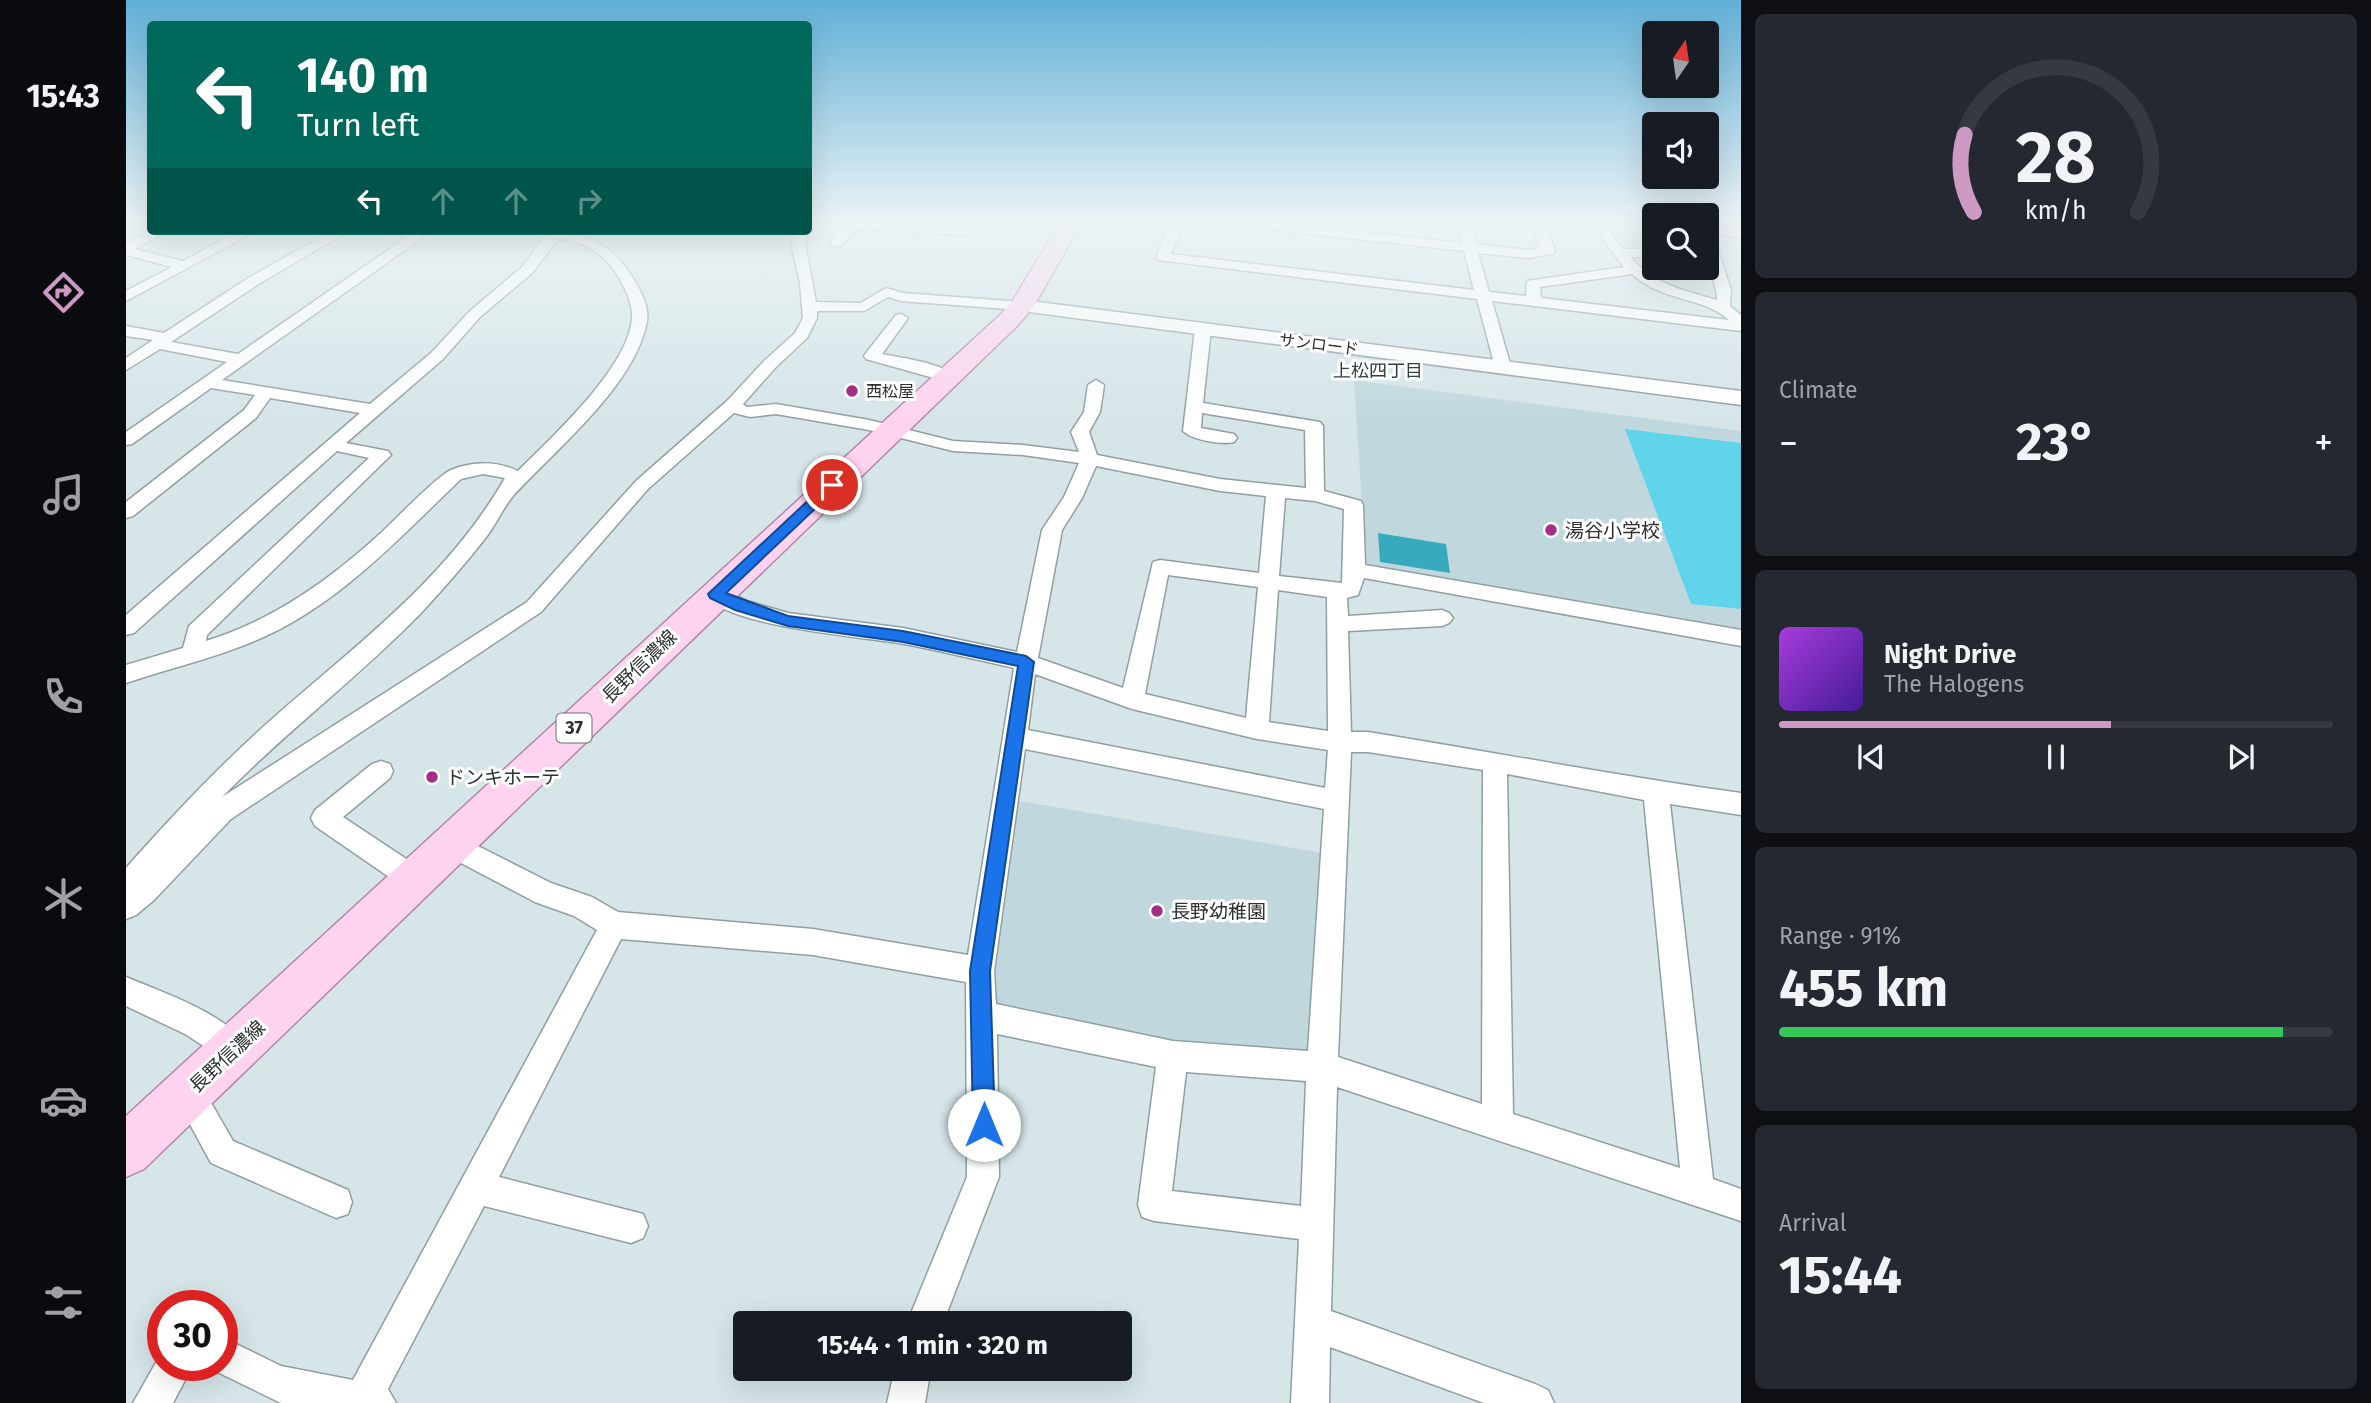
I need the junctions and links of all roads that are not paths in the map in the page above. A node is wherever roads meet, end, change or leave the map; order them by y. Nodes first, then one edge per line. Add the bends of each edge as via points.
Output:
1 (242, 288) edge
2 (345, 288) edge
3 (505, 288) edge
4 (631, 288) edge
5 (806, 288) edge
6 (1032, 288) edge
7 (1423, 288) edge
8 (1483, 288) edge
9 (1533, 288) edge
10 (1664, 288) edge
11 (1724, 288) edge
12 (1485, 296) junction
13 (1535, 302) junction
14 (1724, 305) junction
15 (809, 306) junction
16 (1022, 306) junction
17 (901, 318) dead end
18 (1741, 325) edge
19 (1203, 329) junction
20 (126, 331) edge
21 (162, 341) junction
22 (243, 360) junction
23 (126, 365) edge
24 (1503, 368) junction
25 (948, 377) junction
26 (211, 383) junction
27 (1096, 385) dead end
28 (265, 393) junction
29 (1741, 398) edge
30 (734, 404) junction
31 (1195, 407) junction
32 (373, 410) junction
33 (891, 430) junction
34 (1228, 438) dead end
35 (126, 440) edge
36 (332, 444) junction
37 (1090, 460) junction
38 (1276, 492) junction
39 (507, 493) junction
40 (1315, 495) junction
41 (126, 512) edge
42 (1356, 570) junction
43 (1270, 583) junction
44 (1337, 591) junction
45 (715, 594) junction
46 (1442, 618) dead end
47 (1338, 624) junction
48 (126, 627) edge
49 (1741, 638) edge
50 (192, 655) junction
51 (1031, 663) junction
52 (126, 674) edge
53 (1132, 701) junction
54 (1257, 730) junction
55 (1024, 739) junction
56 (1340, 743) junction
57 (1495, 762) junction
58 (381, 771) dead end
59 (1656, 792) junction
60 (1336, 801) junction
61 (1741, 804) edge
62 (452, 845) junction
63 (414, 879) junction
64 (126, 886) edge
65 (126, 906) edge
66 (614, 925) junction
67 (980, 971) junction
68 (126, 991) edge
69 (981, 1016) junction
70 (233, 1050) junction
71 (1172, 1056) junction
72 (1322, 1067) junction
73 (188, 1093) junction
74 (1498, 1124) junction
75 (126, 1151) edge
76 (476, 1188) junction
77 (1698, 1191) junction
78 (336, 1202) dead end
79 (1741, 1205) edge
80 (1318, 1225) junction
81 (631, 1226) dead end
82 (930, 1311) edge
83 (1314, 1323) junction
84 (238, 1363) edge
85 (165, 1381) edge
86 (910, 1381) edge
87 (370, 1401) edge
88 (152, 1403) edge
89 (906, 1403) edge
90 (1310, 1403) edge
91 (1535, 1403) edge

1 - 21 street
2 - 22 street
3 - 32 street via 437,356
4 - 39 street via 640,322 629,349 610,380
5 - 15 street
6 - 16 main road, 長野信濃線 / 37
7 - 12 street
8 - 12 street
9 - 13 street
10 - 14 street
11 - 14 street
12 - 13 street
12 - 24 street
13 - 18 street
14 - 18 street
15 - 16 street via 864,307 886,292
15 - 30 street via 810,318 802,335
16 - 19 street, サンロード
16 - 25 main road, 長野信濃線 / 37
17 - 25 street via 872,356
19 - 24 street, サンロード
19 - 31 street
20 - 21 street
21 - 22 street
21 - 23 street
22 - 26 street
24 - 29 street, サンロード
25 - 33 main road, 長野信濃線 / 37
26 - 28 street
26 - 35 street
27 - 37 street via 1092,412 1080,432
28 - 32 street
28 - 41 street via 250,414
30 - 33 street via 742,411 776,409
30 - 65 street via 642,485 534,607 222,811
31 - 34 street via 1192,431
31 - 40 street via 1314,426
32 - 36 street
33 - 37 street via 953,446
33 - 45 main road, 長野信濃線 / 37
36 - 48 street
36 - 50 street via 383,455 197,632
37 - 38 street
37 - 51 street via 1052,530
38 - 40 street
38 - 43 street
39 - 50 street via 515,476 502,470 483,468 455,475 351,572 301,607 241,638
39 - 64 street via 472,543 406,612 273,732
40 - 42 street via 1354,505
42 - 44 street via 1351,590
42 - 49 street
43 - 44 street
43 - 53 street via 1160,567
43 - 54 street
44 - 47 street
45 - 51 street via 788,621 903,636
45 - 62 main road, 長野信濃線 / 37
46 - 47 street
47 - 56 street
50 - 52 street
51 - 53 street
51 - 55 street
53 - 54 street
54 - 56 street
55 - 60 street
55 - 67 street
56 - 57 street via 1368,742
56 - 60 street
57 - 59 street
57 - 74 street
58 - 63 street via 324,818
59 - 61 street
59 - 77 street
60 - 72 street
62 - 63 main road, 長野信濃線 / 37
62 - 66 street
63 - 70 main road, 長野信濃線 / 37
66 - 67 street via 813,942
66 - 76 street
67 - 69 street
68 - 70 street via 193,1021
69 - 71 street
69 - 82 street via 983,1177
70 - 73 main road, 長野信濃線 / 37
71 - 72 street
71 - 80 street via 1154,1205
72 - 74 street
72 - 80 street
73 - 75 main road, 長野信濃線 / 37
73 - 78 street via 222,1152
74 - 77 street
76 - 81 street
76 - 87 street
77 - 79 street
80 - 83 street
83 - 90 street
83 - 91 street
84 - 87 street via 277,1384
85 - 88 street
86 - 89 street

